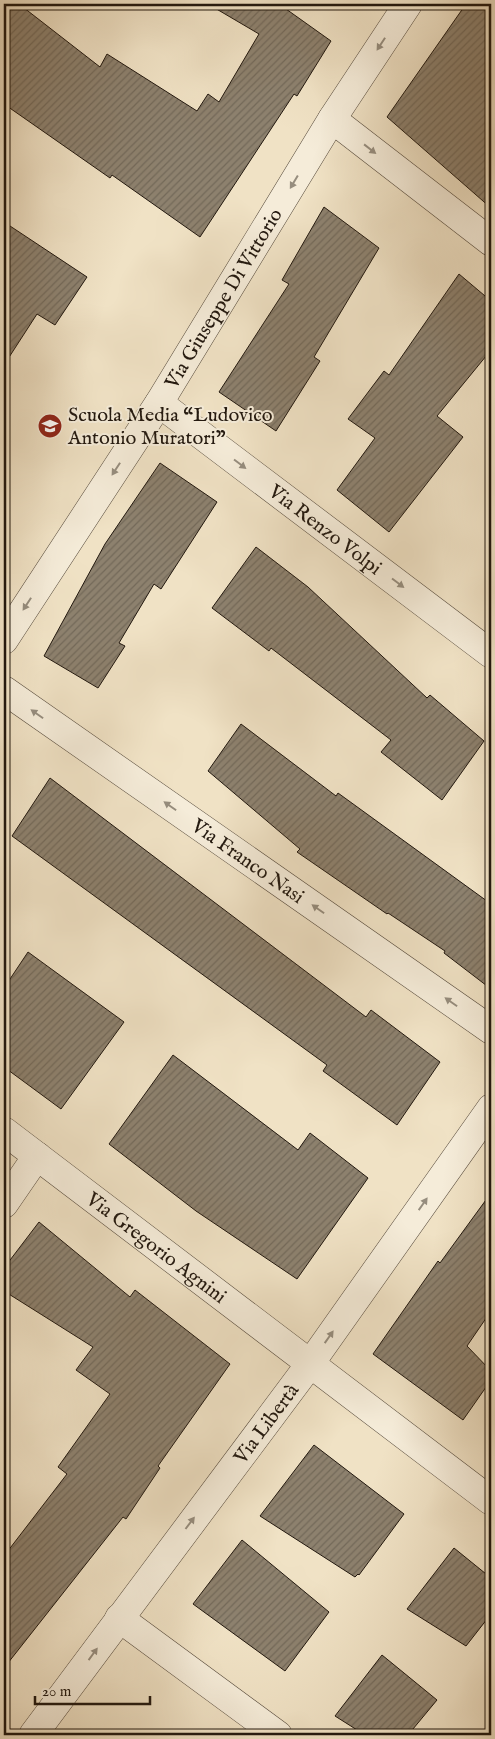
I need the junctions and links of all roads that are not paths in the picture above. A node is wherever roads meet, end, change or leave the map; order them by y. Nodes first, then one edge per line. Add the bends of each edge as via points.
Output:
1 (408, 4) edge
2 (332, 119) junction
3 (491, 242) edge
4 (159, 403) junction
5 (4, 640) edge
6 (491, 654) edge
7 (4, 690) edge
8 (491, 1030) edge
9 (491, 1108) edge
10 (4, 1131) edge
11 (37, 1156) junction
12 (4, 1204) edge
13 (310, 1364) junction
14 (491, 1501) edge
15 (119, 1618) junction
16 (33, 1735) edge
17 (278, 1735) edge

1 -> 2 street, Via Giuseppe Di Vittorio
2 -> 3 street
2 -> 4 street, Via Giuseppe Di Vittorio
4 -> 5 street, Via Giuseppe Di Vittorio
4 -> 6 street, Via Renzo Volpi
8 -> 7 street, Via Franco Nasi
13 -> 9 street, Via Libertà
10 - 11 street, Via Gregorio Agnini
11 - 12 street
11 - 13 street, Via Gregorio Agnini
13 - 14 street, Via Gregorio Agnini
15 -> 13 street, Via Libertà
16 -> 15 street, Via Libertà
15 - 17 street

